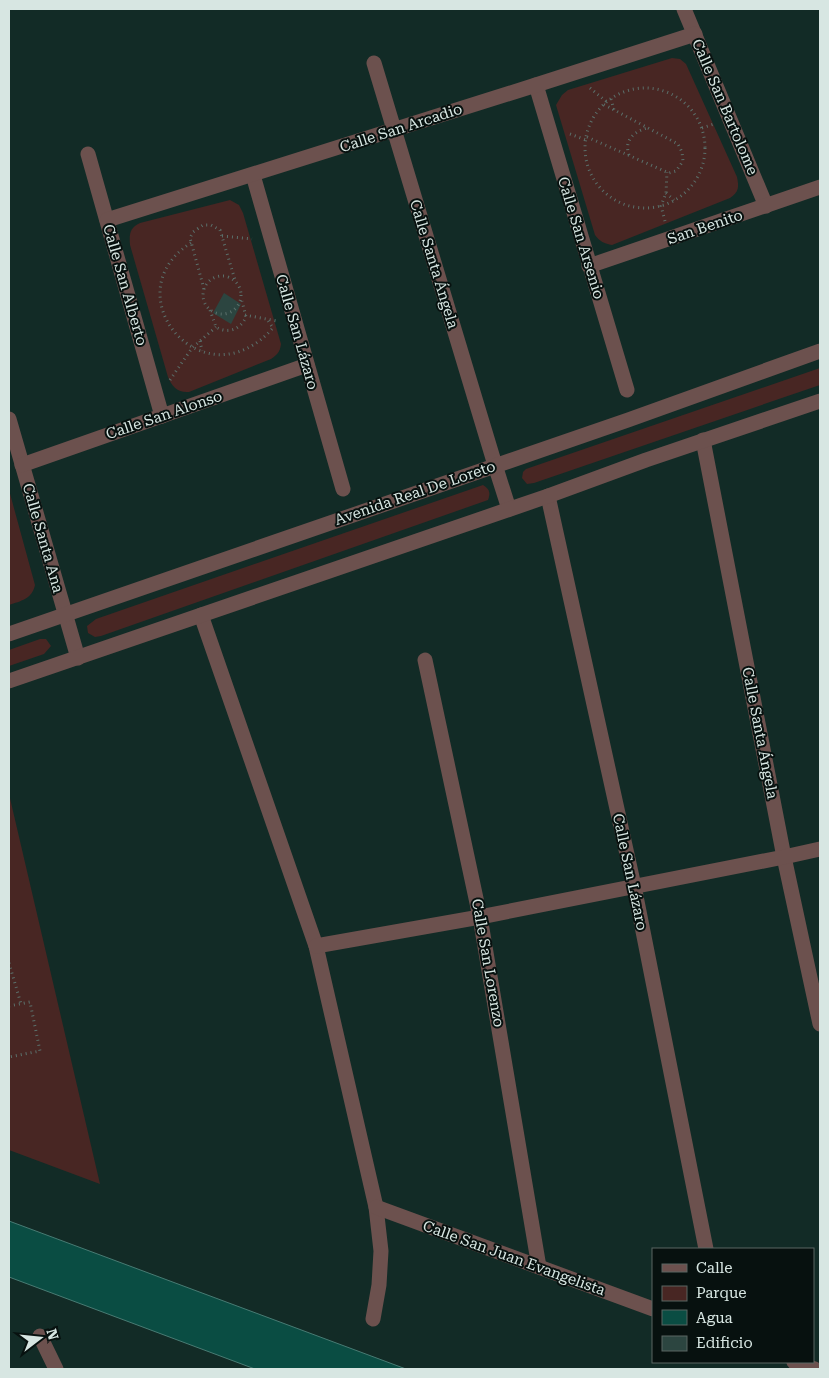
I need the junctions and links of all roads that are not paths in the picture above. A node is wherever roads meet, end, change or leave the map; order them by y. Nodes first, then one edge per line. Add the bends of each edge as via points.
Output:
1 (684, 9) edge
2 (695, 34) junction
3 (374, 62) dead end
4 (536, 86) junction
5 (394, 129) junction
6 (88, 154) dead end
7 (252, 175) junction
8 (820, 187) edge
9 (766, 206) junction
10 (107, 220) junction
11 (589, 266) junction
12 (820, 351) edge
13 (307, 365) junction
14 (627, 390) dead end
15 (820, 401) edge
16 (162, 416) junction
17 (9, 419) edge
18 (703, 440) junction
19 (22, 465) junction
20 (495, 465) junction
21 (342, 489) dead end
22 (548, 496) junction
23 (510, 509) junction
24 (66, 614) junction
25 (201, 615) junction
26 (9, 634) edge
27 (78, 658) junction
28 (425, 660) dead end
29 (9, 681) edge
30 (820, 849) edge
31 (784, 858) junction
32 (634, 886) junction
33 (480, 916) junction
34 (316, 946) junction
35 (820, 1024) edge
36 (376, 1207) junction
37 (706, 1248) edge
38 (539, 1267) junction
39 (652, 1309) edge
40 (373, 1319) dead end
41 (40, 1336) dead end
42 (797, 1363) edge
43 (56, 1369) edge
44 (815, 1369) edge

1 - 2 street, Calle San Bartolome
2 - 4 street, Calle San Arcadio
2 - 9 street, Calle San Bartolome
3 - 5 street, Calle Santa Ángela
4 - 5 street, Calle San Arcadio
4 - 11 street, Calle San Arsenio
5 - 7 street, Calle San Arcadio
5 - 20 street, Calle Santa Ángela
6 - 10 street, Calle San Alberto
7 - 10 street, Calle San Arcadio
7 - 13 street, Calle San Lázaro
8 - 9 street, San Benito
9 - 11 street, San Benito
10 - 16 street, Calle San Alberto
11 - 14 street, Calle San Arsenio
12 - 20 street, Avenida Real De Loreto
13 - 16 street, Calle San Alonso
13 - 21 street, Calle San Lázaro
15 - 18 street
16 - 19 street, Calle San Alonso
17 - 19 street, Calle Santa Ana
18 - 22 street
18 - 31 street, Calle Santa Ángela
19 - 24 street, Calle Santa Ana
20 - 23 street, Calle Santa Ángela
20 - 24 street, Avenida Real De Loreto
22 - 23 street
22 - 32 street, Calle San Lázaro
23 - 25 street
24 - 26 street, Avenida Real De Loreto
24 - 27 street, Calle Santa Ana
25 - 27 street
25 - 34 street
27 - 29 street
28 - 33 street, Calle San Lorenzo
30 - 31 street
31 - 32 street
31 - 35 street, Calle Santa Ángela
32 - 33 street
32 - 37 street, Calle San Lázaro
33 - 34 street
33 - 38 street, Calle San Lorenzo
34 - 36 street
36 - 38 street, Calle San Juan Evangelista
36 - 40 street via 381,1251
38 - 39 street, Calle San Juan Evangelista
41 - 43 street
42 - 44 street

